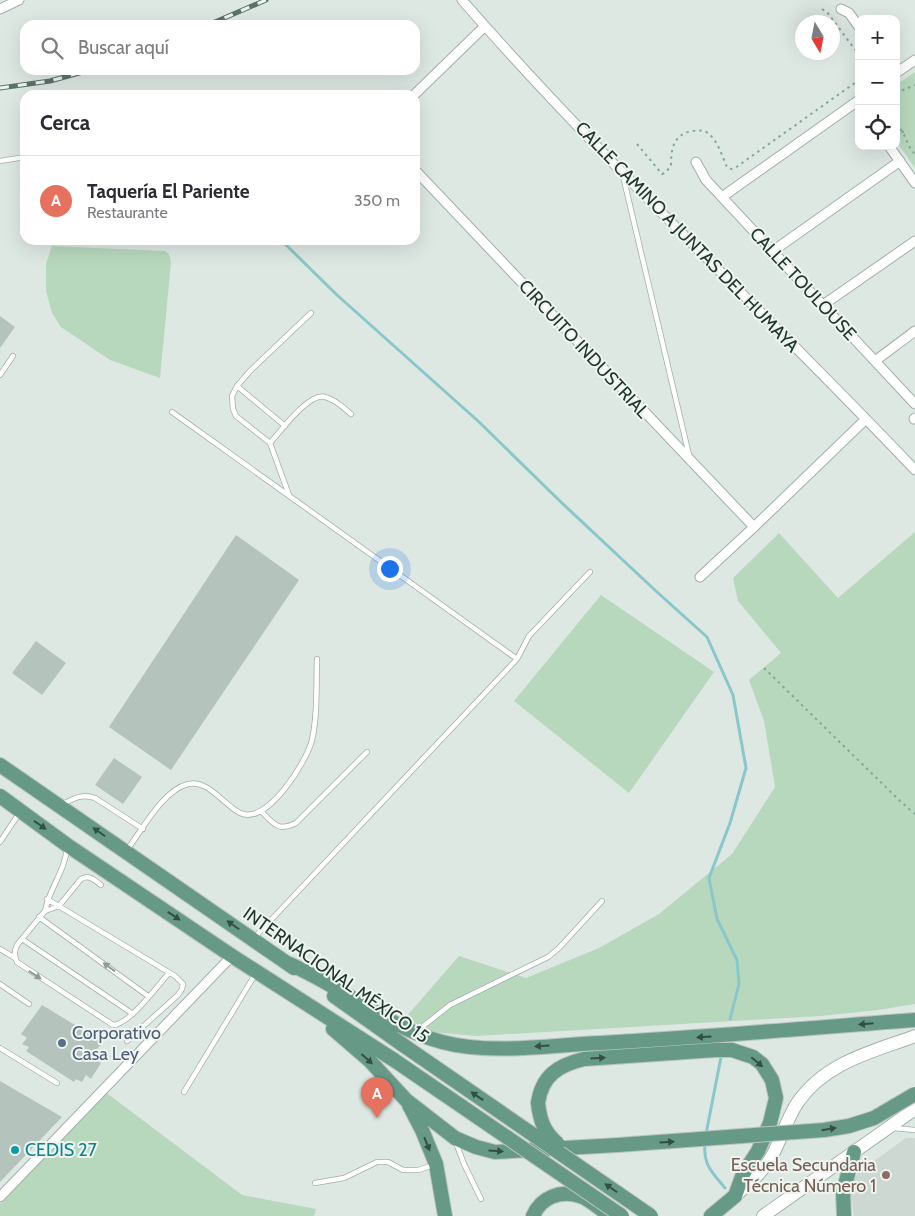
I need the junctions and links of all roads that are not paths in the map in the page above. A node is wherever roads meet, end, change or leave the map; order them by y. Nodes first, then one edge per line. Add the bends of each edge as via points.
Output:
1 (19, 0) edge
2 (462, 0) edge
3 (0, 9) edge
4 (841, 9) dead end
5 (855, 21) edge
6 (485, 26) junction
7 (915, 60) edge
8 (900, 70) edge
9 (419, 90) edge
10 (855, 104) edge
11 (892, 150) edge
12 (20, 158) edge
13 (0, 161) edge
14 (900, 161) junction
15 (696, 162) dead end
16 (623, 174) junction
17 (420, 175) edge
18 (915, 182) edge
19 (722, 197) junction
20 (915, 241) edge
21 (773, 252) junction
22 (823, 305) junction
23 (311, 313) dead end
24 (915, 331) edge
25 (13, 356) dead end
26 (875, 361) junction
27 (0, 375) edge
28 (237, 386) junction
29 (915, 404) edge
30 (172, 412) dead end
31 (351, 414) dead end
32 (866, 419) junction
33 (285, 426) junction
34 (270, 443) junction
35 (690, 461) junction
36 (915, 470) edge
37 (290, 496) junction
38 (754, 527) junction
39 (590, 572) dead end
40 (700, 577) dead end
41 (317, 659) dead end
42 (517, 659) junction
43 (367, 752) dead end
44 (0, 765) edge
45 (0, 796) edge
46 (60, 805) junction
47 (20, 811) junction
48 (261, 811) junction
49 (143, 829) junction
50 (0, 842) edge
51 (68, 845) junction
52 (127, 851) junction
53 (101, 885) dead end
54 (47, 899) junction
55 (602, 901) dead end
56 (59, 906) junction
57 (45, 912) junction
58 (40, 918) junction
59 (22, 939) junction
60 (253, 939) junction
61 (0, 950) edge
62 (232, 956) junction
63 (15, 958) junction
64 (287, 963) junction
65 (169, 972) junction
66 (257, 972) junction
67 (0, 984) edge
68 (148, 996) junction
69 (29, 1004) dead end
70 (320, 1013) junction
71 (133, 1014) junction
72 (915, 1020) edge
73 (416, 1032) junction
74 (915, 1036) edge
75 (127, 1042) dead end
76 (0, 1048) edge
77 (57, 1083) dead end
78 (184, 1092) dead end
79 (915, 1094) edge
80 (406, 1100) junction
81 (915, 1109) edge
82 (889, 1128) junction
83 (915, 1130) edge
84 (455, 1138) junction
85 (854, 1152) junction
86 (436, 1164) junction
87 (585, 1170) junction
88 (315, 1183) dead end
89 (736, 1196) junction
90 (0, 1197) edge
91 (481, 1199) dead end
92 (445, 1216) edge
93 (533, 1216) edge
94 (610, 1216) edge
95 (622, 1216) edge
96 (651, 1216) edge
97 (711, 1216) edge
98 (763, 1216) edge
99 (844, 1216) edge

1 - 3 street
2 - 6 street, CALLE CAMINO A JUNTAS DEL HUMAYA
4 - 5 street
6 - 9 street
6 - 16 street, CALLE CAMINO A JUNTAS DEL HUMAYA
7 - 8 street
10 - 19 street
11 - 14 street
12 - 13 lane
14 - 18 street
14 - 21 street
15 - 19 street, CALLE TOULOUSE via 706,180
16 - 32 street, CALLE CAMINO A JUNTAS DEL HUMAYA
16 - 35 lane
17 - 35 street, CIRCUITO INDUSTRIAL
19 - 21 street, CALLE TOULOUSE
20 - 22 street
21 - 22 street, CALLE TOULOUSE
22 - 26 street, CALLE TOULOUSE
23 - 28 lane
24 - 26 street
25 - 27 lane
26 - 29 street, CALLE TOULOUSE
28 - 33 lane
28 - 34 lane via 232,396 232,409 236,416
30 - 37 lane
31 - 33 lane via 335,401 318,397 305,404
32 - 36 street, CALLE CAMINO A JUNTAS DEL HUMAYA
32 - 38 street
33 - 34 lane
34 - 37 lane
35 - 38 street, CIRCUITO INDUSTRIAL
37 - 42 lane
38 - 40 street
39 - 42 lane via 529,636
41 - 48 lane via 312,740 304,760 288,783
42 - 60 lane
43 - 48 lane via 296,823 281,828
44 - 46 main road, INTERNACIONAL MÉXICO 15
45 - 47 main road, INTERNACIONAL MÉXICO 15
46 - 49 lane via 88,795
52 -> 46 main road, INTERNACIONAL MÉXICO 15
47 - 50 lane
47 -> 51 main road, INTERNACIONAL MÉXICO 15
48 - 49 lane via 248,815 240,813 206,787 194,783 175,789 167,796
49 - 52 lane
51 - 54 lane via 66,861
51 -> 62 main road, INTERNACIONAL MÉXICO 15
60 -> 52 main road, INTERNACIONAL MÉXICO 15
53 - 56 lane via 86,876
54 - 56 lane
54 - 57 lane
55 - 73 lane via 548,957 450,1005
56 - 57 lane
56 - 65 lane
57 - 58 lane
58 - 59 lane
68 -> 58 lane
59 - 63 lane via 14,951
59 - 71 lane
60 - 64 main road, INTERNACIONAL MÉXICO 15
61 - 63 lane
62 - 66 main road, INTERNACIONAL MÉXICO 15
62 - 90 street
63 -> 71 lane via 28,971 113,1025
64 - 73 main road
87 -> 64 main road, INTERNACIONAL MÉXICO 15, bridge
65 - 68 lane
65 - 75 lane via 183,984 182,989
66 - 70 main road, INTERNACIONAL MÉXICO 15
66 - 78 lane
67 - 69 lane
68 - 71 lane
70 -> 80 main road via 336,1033 370,1061
70 - 95 main road, INTERNACIONAL MÉXICO 15, bridge
72 -> 73 main road via 736,1035 486,1048 464,1047
74 - 89 main road via 850,1059 819,1078 798,1102 772,1156 755,1179
76 - 77 lane
84 -> 79 main road, bridge via 476,1148 495,1152 824,1130 874,1118
80 - 84 main road
80 -> 86 main road
81 - 82 main road
82 - 83 lane
82 - 85 main road
84 - 91 lane
85 - 98 main road
85 - 99 main road via 843,1192
86 - 88 lane via 418,1170 403,1170 388,1162 377,1162 344,1178
86 - 92 main road
87 -> 89 main road, bridge via 577,1158 556,1143 541,1123 538,1103 543,1084 555,1070 566,1063 584,1059 732,1050 753,1057 762,1064 772,1080 776,1098 770,1123 743,1174
96 -> 87 main road, INTERNACIONAL MÉXICO 15, bridge
89 - 97 main road
93 - 94 main road via 546,1198 561,1194 581,1196

